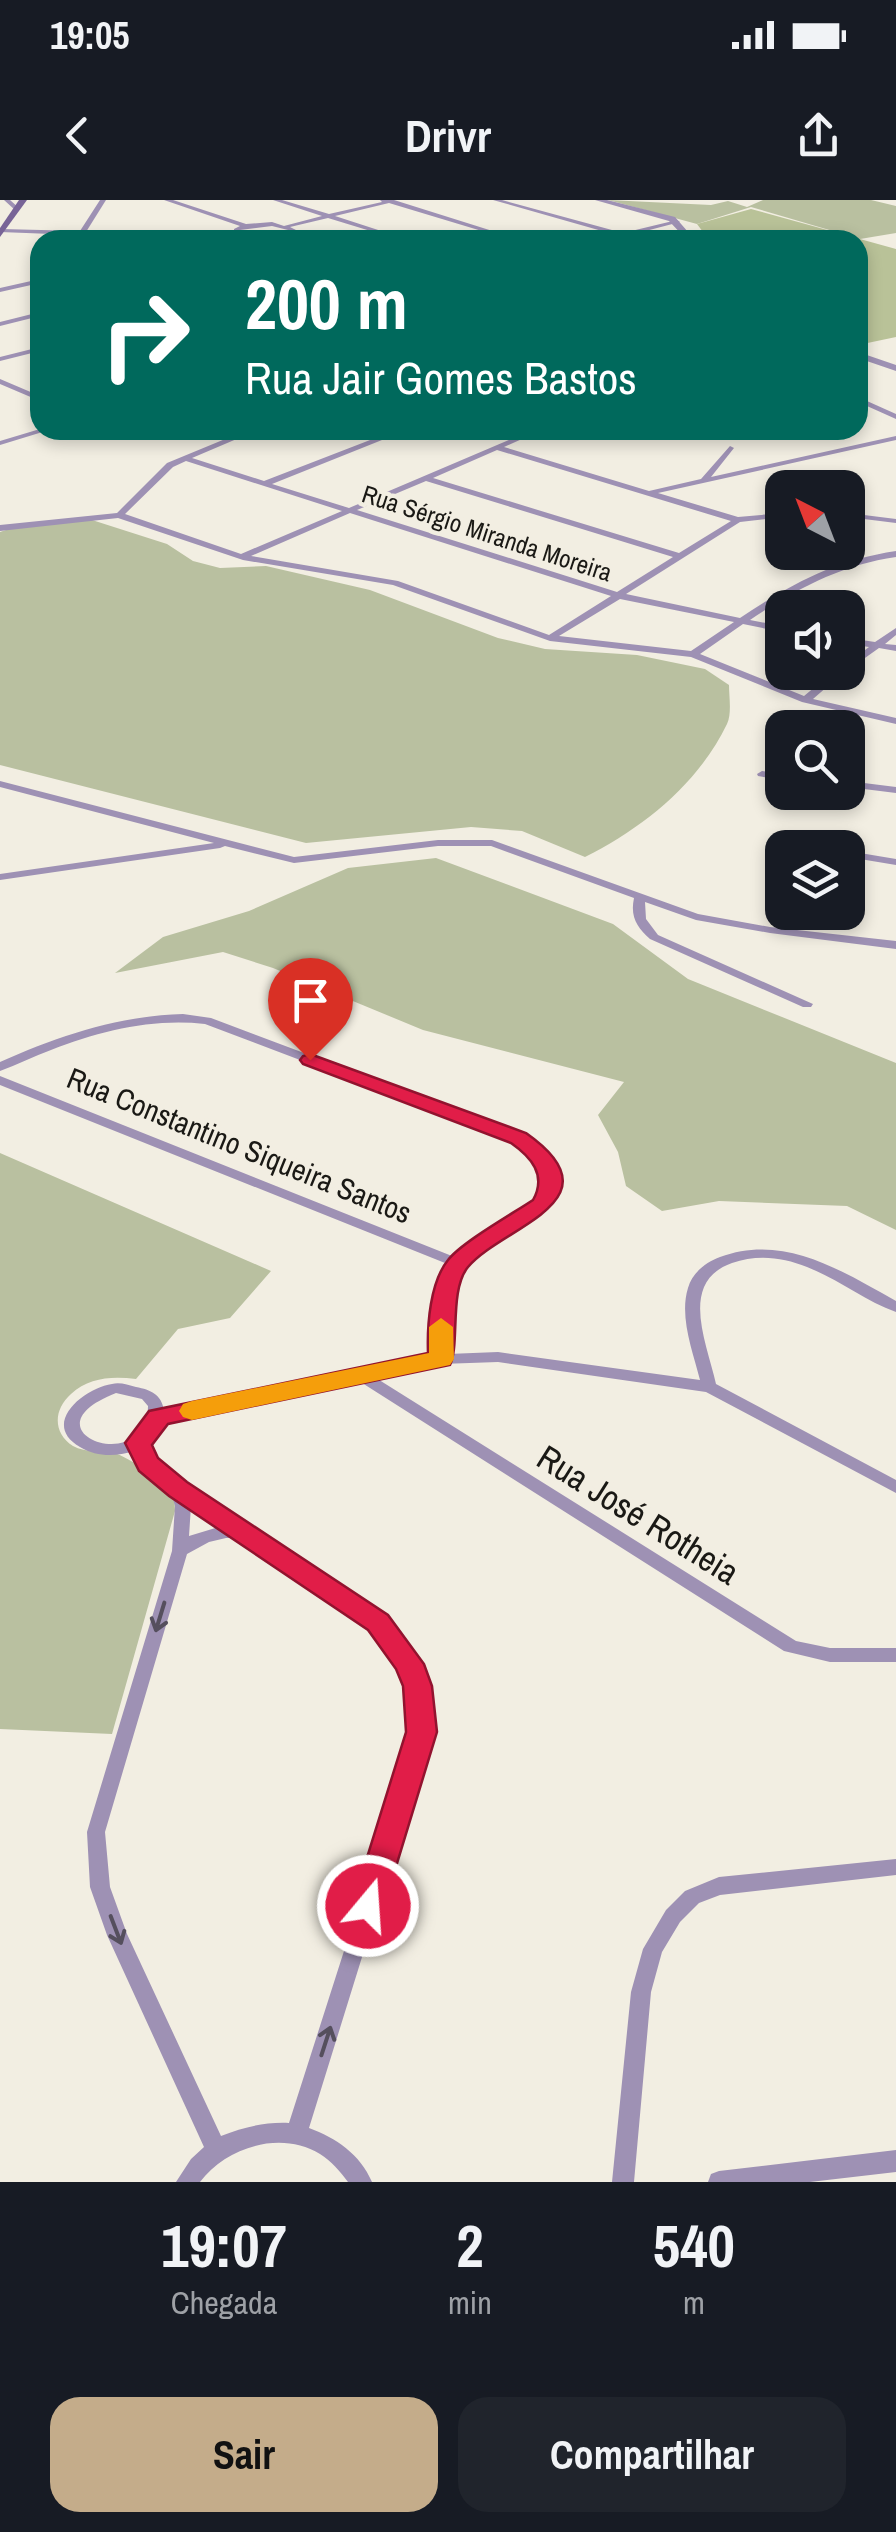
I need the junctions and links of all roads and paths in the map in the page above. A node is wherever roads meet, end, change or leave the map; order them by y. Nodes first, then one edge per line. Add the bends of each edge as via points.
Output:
1 (7, 200) edge
2 (24, 200) edge
3 (103, 200) edge
4 (167, 200) edge
5 (276, 200) edge
6 (496, 200) edge
7 (599, 200) edge
8 (390, 201) edge
9 (17, 209) junction
10 (328, 216) junction
11 (678, 222) junction
12 (246, 226) junction
13 (287, 226) junction
14 (84, 230) edge
15 (236, 230) edge
16 (292, 230) edge
17 (374, 230) edge
18 (485, 230) edge
19 (601, 230) edge
20 (646, 230) edge
21 (684, 230) edge
22 (1, 232) edge
23 (30, 234) edge
24 (30, 283) edge
25 (0, 290) edge
26 (30, 316) edge
27 (0, 324) edge
28 (30, 352) edge
29 (868, 358) edge
30 (0, 359) edge
31 (896, 368) edge
32 (0, 381) edge
33 (30, 391) edge
34 (26, 392) junction
35 (30, 394) edge
36 (868, 403) edge
37 (896, 417) edge
38 (30, 434) edge
39 (896, 438) edge
40 (229, 440) edge
41 (377, 440) edge
42 (516, 440) edge
43 (0, 443) edge
44 (498, 448) junction
45 (730, 448) dead end
46 (183, 458) junction
47 (429, 479) junction
48 (704, 480) junction
49 (264, 484) junction
50 (650, 493) junction
51 (352, 511) junction
52 (119, 515) junction
53 (865, 517) edge
54 (765, 518) edge
55 (738, 520) junction
56 (896, 521) edge
57 (0, 528) edge
58 (896, 554) edge
59 (242, 556) junction
60 (682, 557) junction
61 (620, 596) junction
62 (743, 621) junction
63 (765, 626) edge
64 (896, 631) edge
65 (550, 638) junction
66 (865, 644) edge
67 (874, 646) junction
68 (896, 648) edge
69 (865, 653) edge
70 (694, 654) junction
71 (818, 690) edge
72 (805, 700) junction
73 (896, 721) edge
74 (762, 774) dead end
75 (765, 774) edge
76 (0, 784) edge
77 (865, 786) edge
78 (896, 790) edge
79 (226, 844) junction
80 (865, 857) edge
81 (896, 862) edge
82 (0, 877) edge
83 (640, 898) junction
84 (896, 945) edge
85 (807, 1004) dead end
86 (0, 1067) edge
87 (0, 1080) edge
88 (457, 1263) junction
89 (896, 1307) edge
90 (441, 1359) junction
91 (364, 1377) junction
92 (709, 1387) junction
93 (158, 1417) junction
94 (138, 1443) junction
95 (896, 1487) edge
96 (178, 1489) junction
97 (245, 1532) junction
98 (180, 1552) junction
99 (896, 1655) edge
100 (896, 1867) edge
101 (296, 2134) junction
102 (217, 2151) junction
103 (896, 2161) edge
104 (187, 2182) edge
105 (361, 2182) edge
106 (623, 2182) edge
107 (719, 2182) edge

1 - 9 street
2 - 9 main road
3 - 14 street
4 - 12 street
5 - 10 street
6 - 19 street
7 - 11 street
8 - 10 street
8 - 18 street
9 - 22 main road
10 - 13 street
10 - 17 street
11 - 20 street
11 - 21 street
12 - 13 street
12 - 15 street
13 - 16 street
22 - 23 street
24 - 25 street
26 - 27 street
28 - 30 street
29 - 31 street
32 - 34 street
33 - 34 street
34 - 35 street
36 - 37 street
38 - 43 street
39 - 48 street
40 - 46 street
41 - 49 street
42 - 44 street
44 - 47 street
44 - 50 street
45 - 48 street
46 - 49 street, Rua Sérgio Miranda Moreira
46 - 52 street
47 - 51 street
47 - 60 street
48 - 50 street
49 - 51 street, Rua Sérgio Miranda Moreira
50 - 55 street
51 - 59 street
51 - 61 street, Rua Sérgio Miranda Moreira
52 - 57 street
52 - 59 street
53 - 56 street
54 - 55 street
55 - 60 street
58 - 62 street via 838,564
59 - 65 street via 396,583
60 - 61 street
61 - 62 street, Rua Sérgio Miranda Moreira
61 - 65 street
62 - 63 street, Rua Sérgio Miranda Moreira
62 - 70 street
64 - 67 street
65 - 70 street
66 - 67 street
67 - 68 street
67 - 69 street
70 - 72 street
71 - 72 street
72 - 73 street
74 - 75 street
76 - 79 street
77 - 78 street
79 - 82 street
79 - 83 street via 294,860 480,842
80 - 81 street
83 - 84 street via 751,927
83 - 85 street via 640,923 654,936
86 - 88 street, Rua Constantino Siqueira Santos via 106,1030 180,1016 518,1138 543,1161 551,1188 541,1204
87 - 88 street, Rua Constantino Siqueira Santos
88 - 90 street via 448,1284
89 - 92 street via 802,1259 734,1255 695,1286
90 - 91 street
90 - 92 street via 498,1356
91 - 93 street
91 - 99 street, Rua José Rotheia via 790,1646 838,1657
92 - 95 street
93 - 94 street
93 - 94 street via 147,1395 116,1388 84,1400 74,1412 76,1436 87,1445 103,1450
94 - 96 street via 148,1464
96 - 97 street
96 - 98 street
97 - 98 street via 216,1531
101 -> 97 street via 416,1754 421,1710 409,1664 378,1622
98 -> 102 street via 96,1832 97,1850 100,1887 116,1935
100 - 106 street via 719,1886 673,1916 653,1949 641,1992
101 - 102 street via 256,2135
101 - 105 street via 334,2152
102 - 104 street
103 - 107 street

